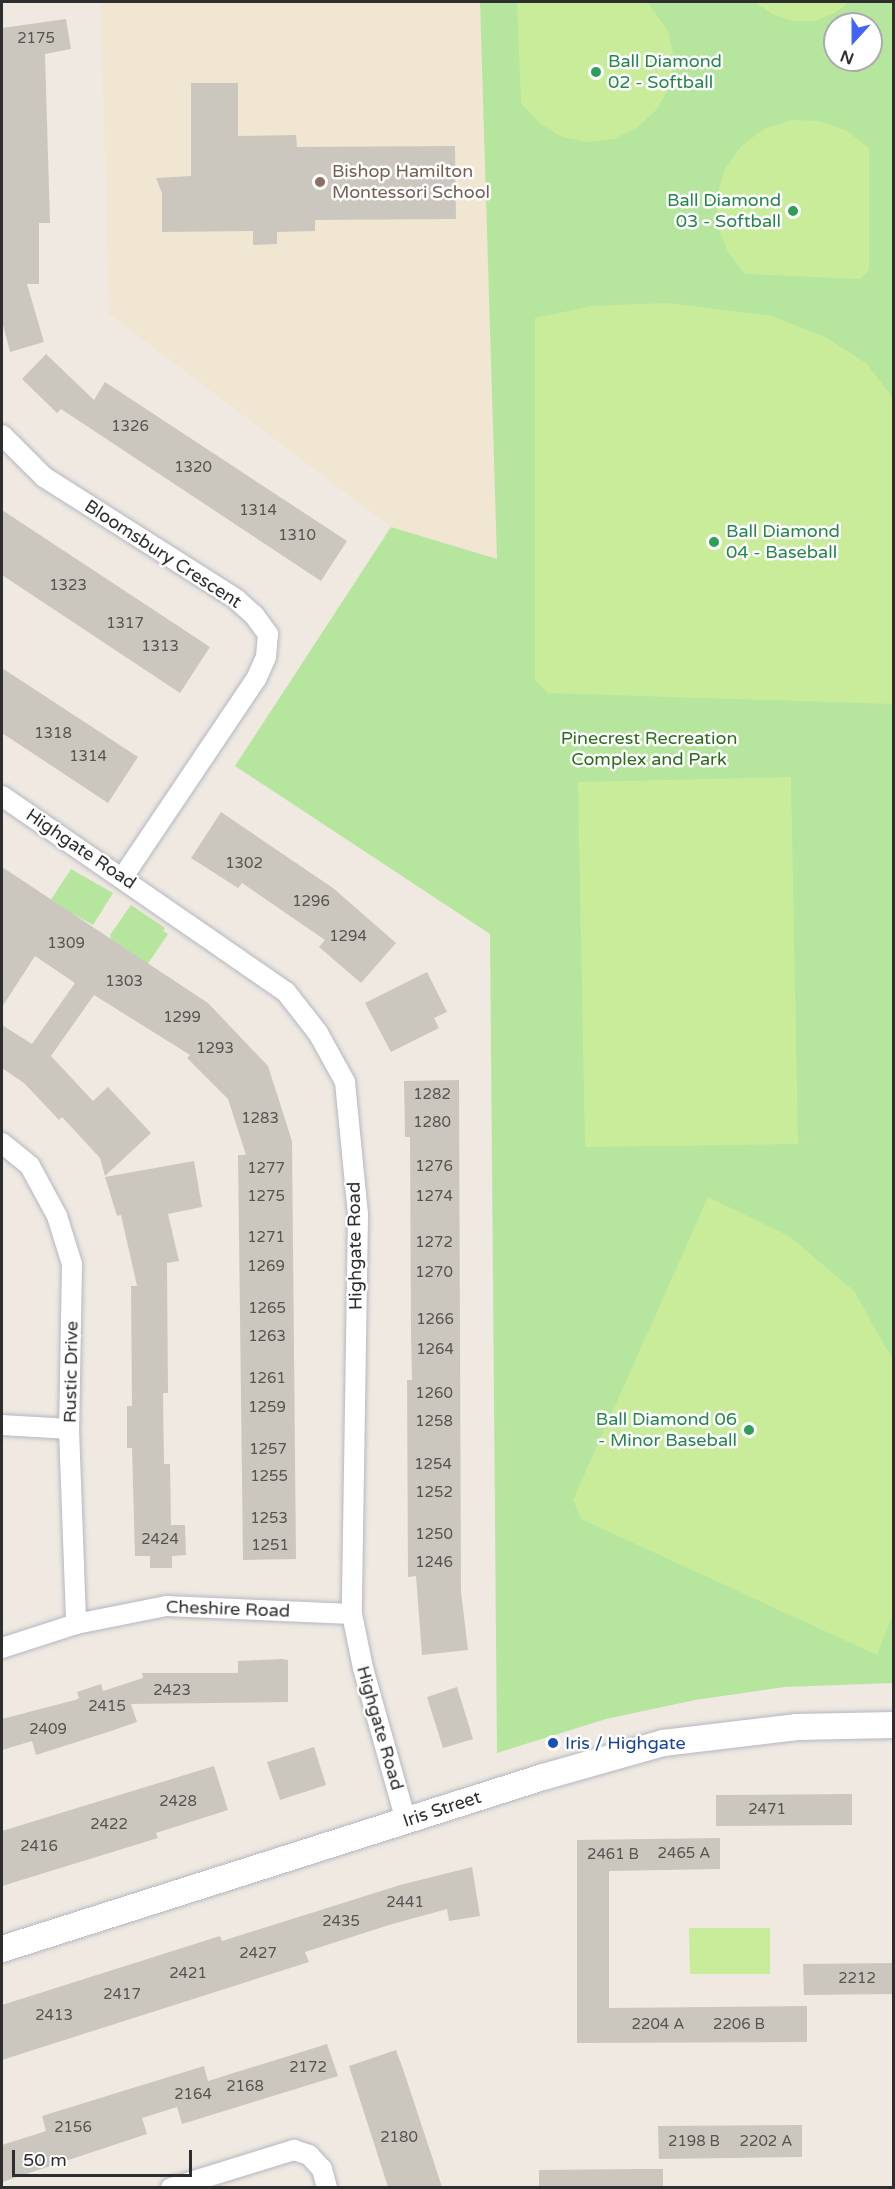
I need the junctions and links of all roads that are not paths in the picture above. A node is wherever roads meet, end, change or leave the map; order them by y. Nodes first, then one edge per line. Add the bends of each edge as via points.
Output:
1 (2, 435) edge
2 (2, 796) edge
3 (123, 877) junction
4 (2, 1143) edge
5 (2, 1425) edge
6 (69, 1429) junction
7 (352, 1614) junction
8 (76, 1624) junction
9 (2, 1648) edge
10 (894, 1725) edge
11 (406, 1821) junction
12 (2, 1949) edge
13 (171, 2187) edge
14 (327, 2187) edge

1 - 3 street, Bloomsbury Crescent via 44,477 236,599 268,634 266,657 256,679
2 - 3 street, Highgate Road
3 - 7 street, Highgate Road via 286,992 318,1033 345,1082 358,1215
4 - 6 street, Rustic Drive via 30,1166 57,1216 72,1264
5 - 6 street
6 - 8 street, Rustic Drive
7 - 8 street, Cheshire Road via 166,1606
7 - 11 street, Highgate Road
8 - 9 street, Cheshire Road
10 - 11 street, Iris Street via 797,1727 663,1743
11 - 12 street, Iris Street
13 - 14 street via 294,2150 309,2155 322,2169

